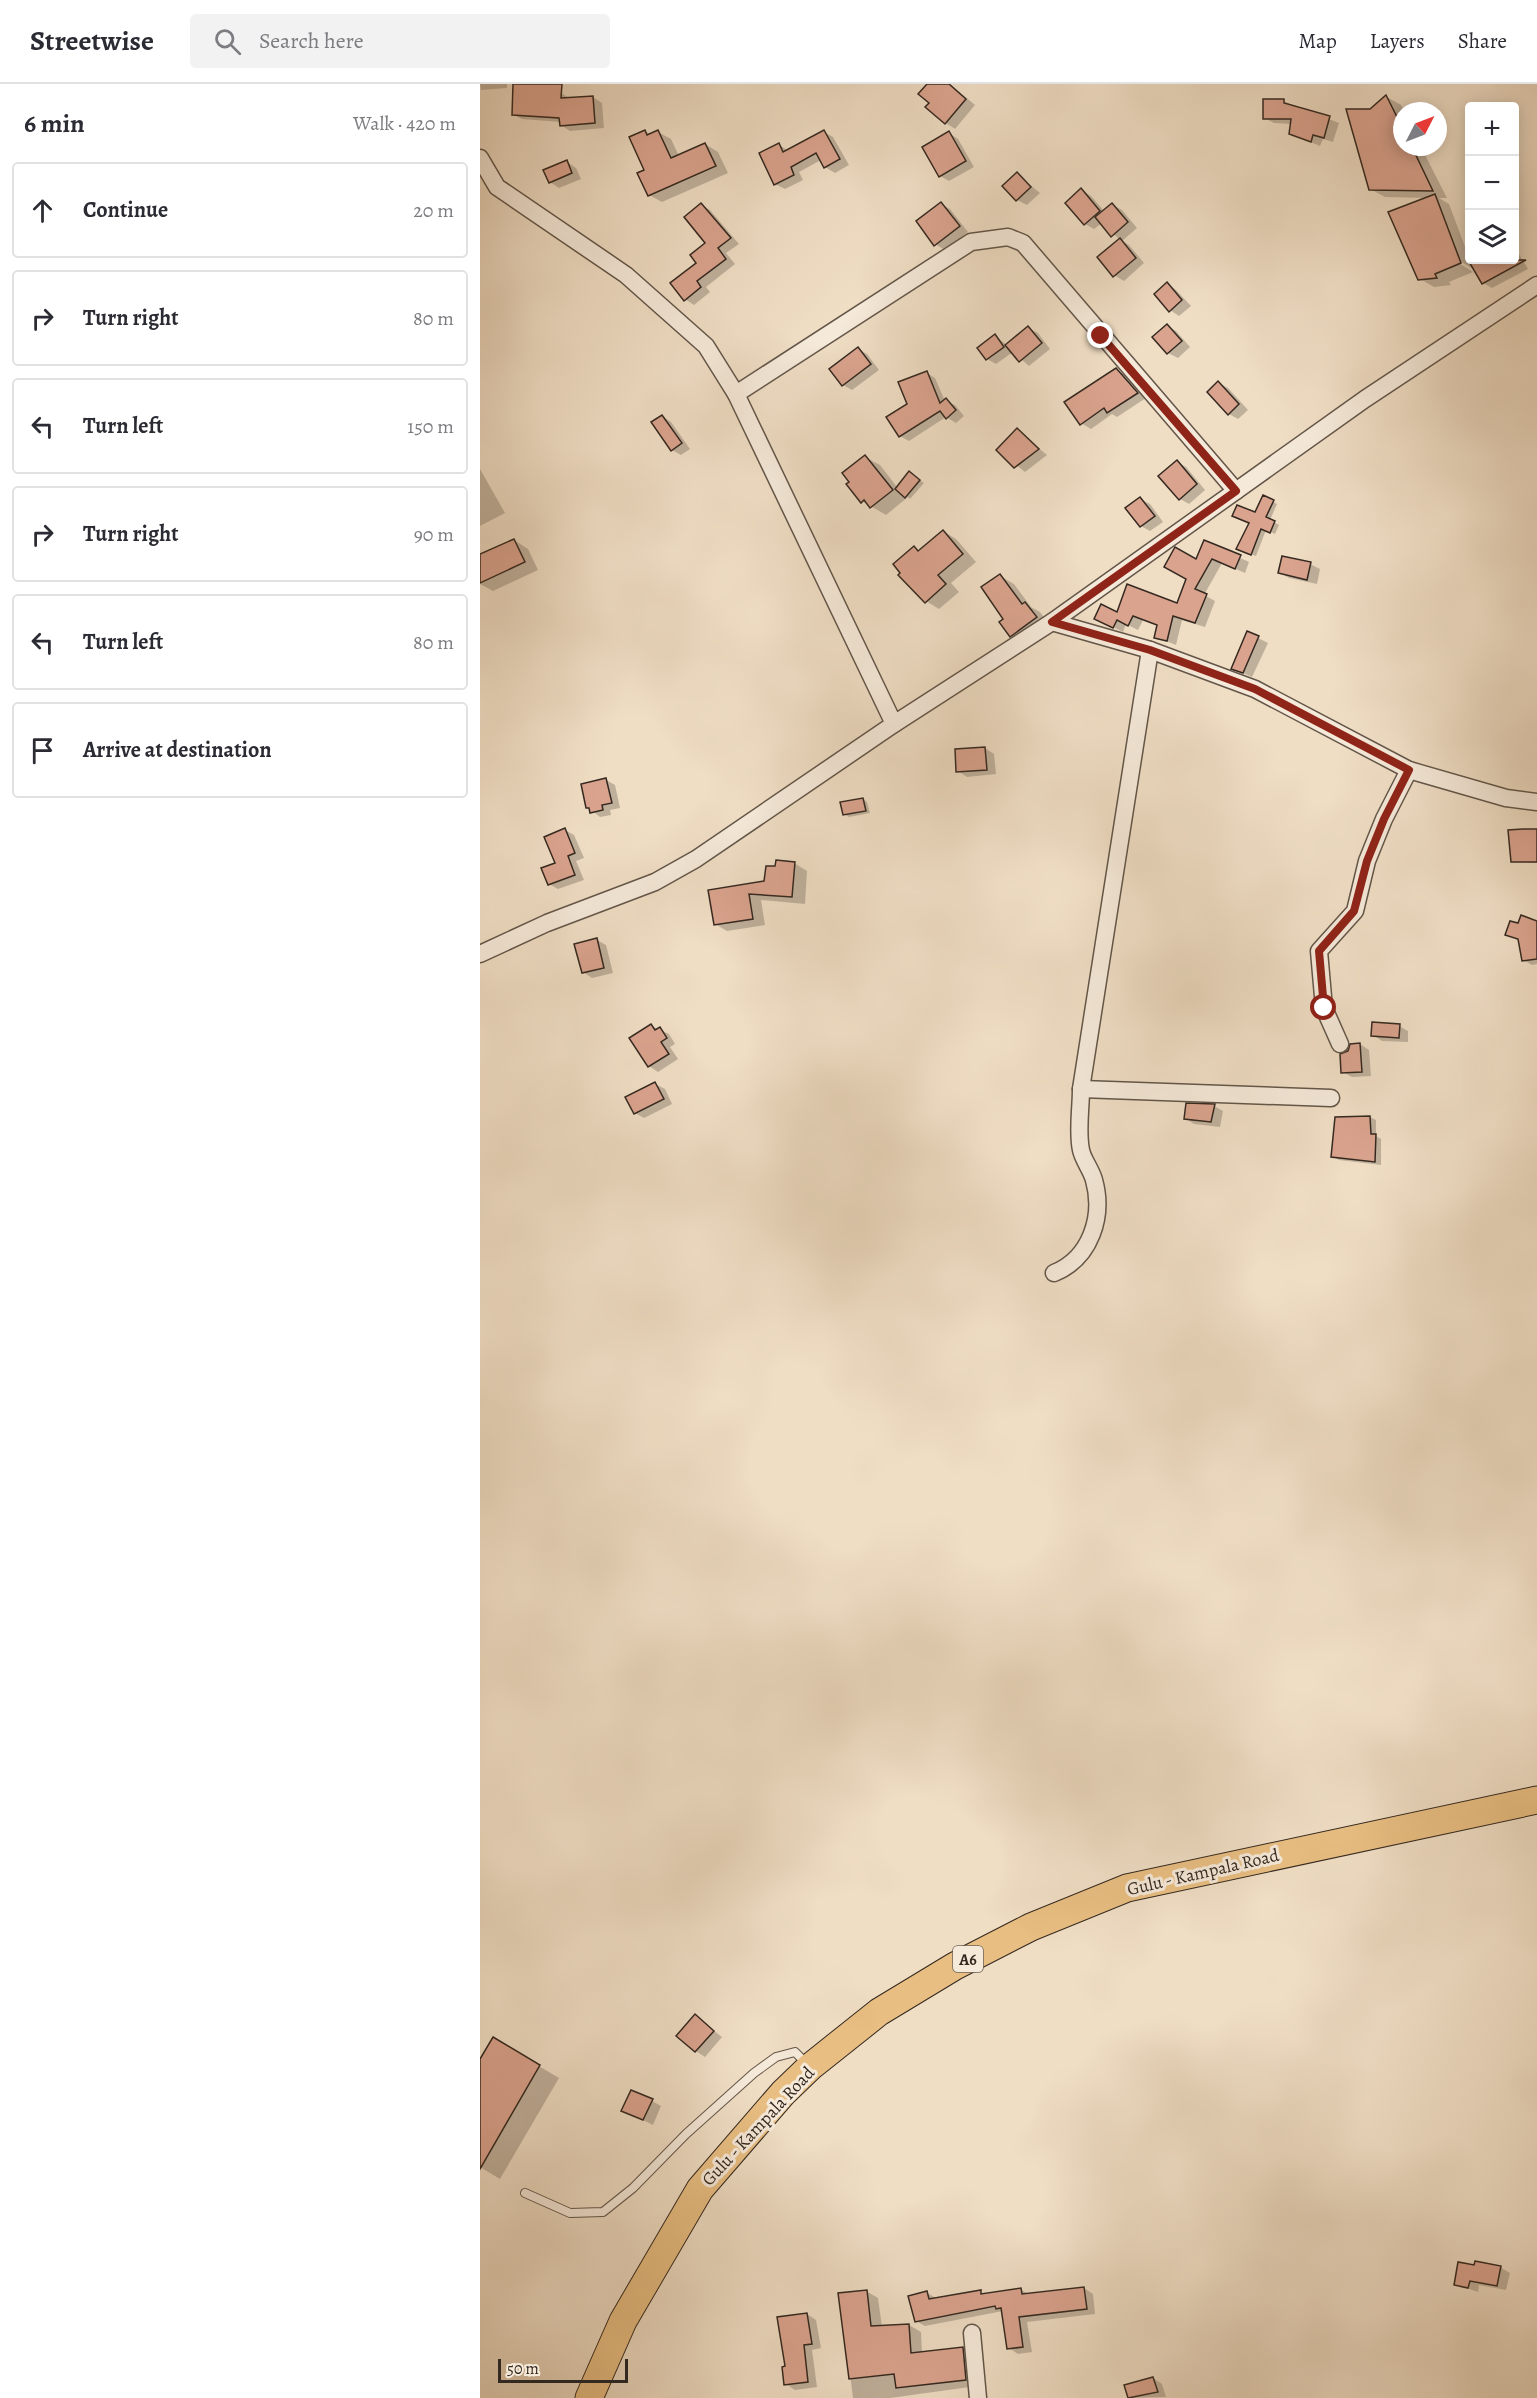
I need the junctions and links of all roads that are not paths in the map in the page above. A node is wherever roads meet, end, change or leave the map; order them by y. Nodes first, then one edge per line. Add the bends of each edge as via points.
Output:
1 (480, 158) edge
2 (1537, 285) edge
3 (736, 394) junction
4 (1236, 491) junction
5 (1052, 622) junction
6 (1150, 650) junction
7 (894, 724) junction
8 (1409, 770) junction
9 (1537, 802) edge
10 (480, 954) edge
11 (1340, 1044) dead end
12 (1081, 1089) junction
13 (1331, 1098) dead end
14 (1054, 1273) dead end
15 (1537, 1800) edge
16 (810, 2067) junction
17 (525, 2193) dead end
18 (972, 2333) dead end
19 (589, 2398) edge
20 (978, 2398) edge

1 - 3 street via 497,187 626,275 706,346
2 - 4 street via 1365,399
3 - 4 street via 971,242 1008,237 1023,243
3 - 7 street
4 - 5 street
5 - 6 street
5 - 7 street
6 - 8 street via 1255,689
6 - 12 street
7 - 10 street via 696,859 655,882 547,923
8 - 9 street via 1506,798
8 - 11 street via 1371,850 1354,911 1319,951 1324,1008
12 - 13 street
12 - 14 street via 1080,1149 1094,1179 1098,1203 1095,1228 1075,1261
15 - 16 main road, Gulu - Kampala Road / A6 via 1127,1888 1031,1927 955,1966 879,2012
16 - 17 lane via 795,2052 776,2057 603,2212 570,2213
16 - 19 main road, Gulu - Kampala Road / A6 via 700,2188 623,2322
18 - 20 street

